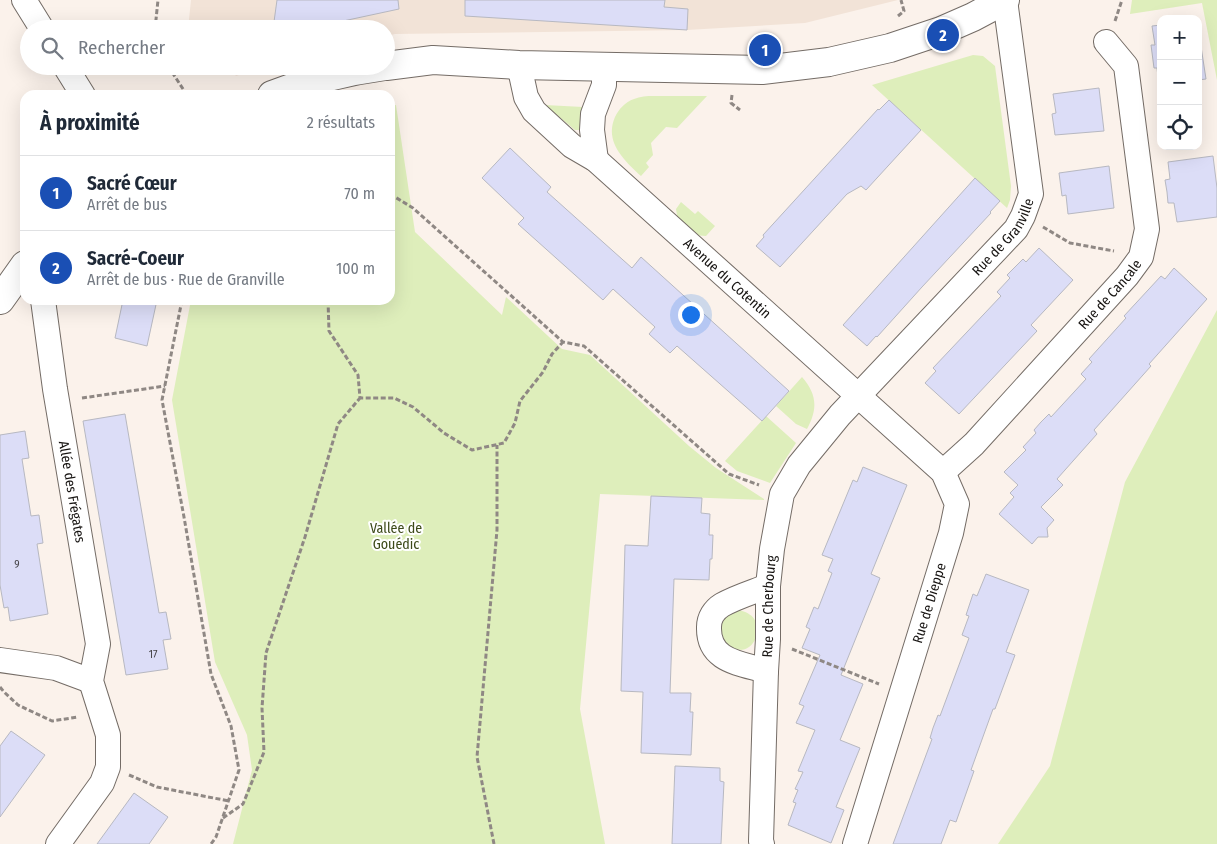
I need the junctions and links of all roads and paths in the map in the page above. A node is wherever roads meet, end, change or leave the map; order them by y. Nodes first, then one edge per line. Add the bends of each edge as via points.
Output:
1 (24, 0) edge
2 (158, 0) edge
3 (901, 0) edge
4 (1005, 0) edge
5 (904, 11) dead end
6 (36, 20) edge
7 (156, 20) edge
8 (1106, 42) dead end
9 (395, 65) edge
10 (519, 65) junction
11 (604, 67) junction
12 (71, 75) edge
13 (174, 75) edge
14 (339, 75) edge
15 (80, 90) edge
16 (184, 90) edge
17 (286, 90) edge
18 (732, 95) dead end
19 (740, 110) dead end
20 (596, 160) junction
21 (395, 197) edge
22 (1023, 216) junction
23 (1102, 248) dead end
24 (20, 273) edge
25 (0, 300) edge
26 (44, 305) edge
27 (181, 305) edge
28 (328, 305) edge
29 (563, 342) junction
30 (165, 386) junction
31 (858, 396) junction
32 (360, 398) junction
33 (57, 401) junction
34 (497, 445) junction
35 (943, 472) junction
36 (782, 494) junction
37 (768, 586) junction
38 (768, 639) junction
39 (0, 660) edge
40 (766, 671) junction
41 (91, 681) junction
42 (0, 687) edge
43 (901, 693) junction
44 (101, 714) junction
45 (108, 766) junction
46 (229, 801) junction
47 (223, 818) junction
48 (58, 844) edge
49 (211, 844) edge
50 (494, 844) edge
51 (762, 844) edge
52 (856, 844) edge

1 - 6 street
2 - 7 path
3 - 5 path
4 - 11 street via 941,31 890,48 829,62 762,70
4 - 22 street, Rue de Granville via 1031,194
8 - 35 street, Rue de Cancale via 1126,66 1147,229 1141,257 974,444
9 - 10 street via 433,60
10 - 11 street
10 - 20 street, Avenue du Cotentin via 526,97 534,111 572,146
11 - 20 street via 604,85 593,114
12 - 15 street
13 - 16 path
14 - 17 street
18 - 19 path via 731,103
20 - 31 street, Avenue du Cotentin
21 - 29 path via 413,208
22 - 23 path via 1070,243
22 - 31 street, Rue de Granville via 1016,229
24 - 25 street
26 - 33 street, Allée des Frégates
27 - 30 path
28 - 32 path via 329,331 358,375
29 - 34 path via 520,401 515,423 504,443
29 - 36 path via 584,346 729,474
30 - 33 path
30 - 46 path via 162,400 211,674 231,726 239,770
31 - 35 street, Rue de Dieppe
31 - 36 street, Rue de Cherbourg via 799,465
32 - 34 path via 394,398 413,407 444,434 472,450
32 - 47 path via 338,424 266,653 262,708 264,752 242,804
33 - 41 street, Allée des Frégates via 98,644
34 - 50 path via 497,530 477,757
35 - 43 street, Rue de Dieppe via 957,504
36 - 37 street, Rue de Cherbourg
37 - 38 street, Rue de Cherbourg
37 - 40 street via 720,606 709,622 708,635 715,650 723,657
38 - 40 street, Rue de Cherbourg
38 - 43 path
39 - 41 street via 56,668
40 - 51 street, Rue de Cherbourg
41 - 44 street
42 - 44 path via 18,705 52,721
43 - 52 street, Rue de Dieppe
44 - 45 street via 108,735
45 - 46 path via 157,786
45 - 48 street via 102,783
46 - 47 path
47 - 49 path

